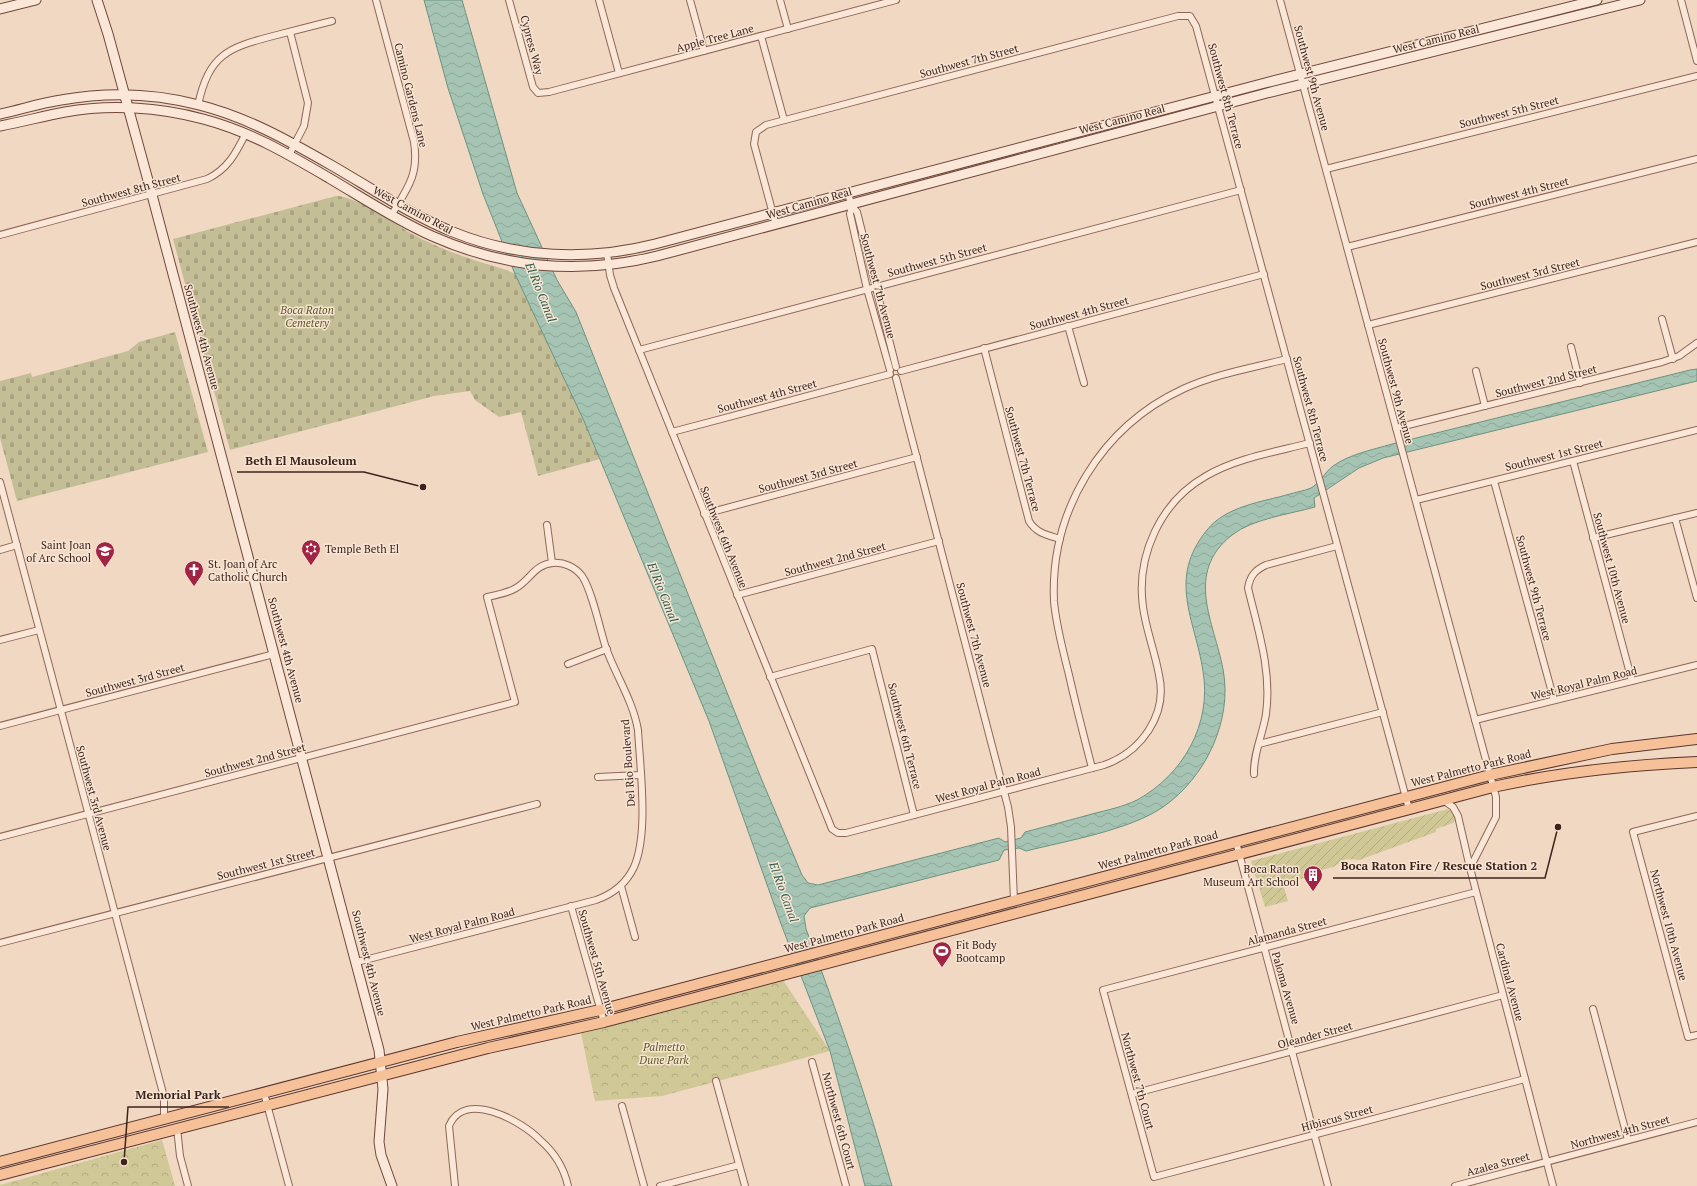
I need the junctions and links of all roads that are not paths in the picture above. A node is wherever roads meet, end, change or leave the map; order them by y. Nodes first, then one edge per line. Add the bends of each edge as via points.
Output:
1 (36, 0) edge
2 (97, 0) edge
3 (376, 0) edge
4 (509, 0) edge
5 (599, 0) edge
6 (690, 0) edge
7 (780, 0) edge
8 (896, 0) edge
9 (1280, 0) edge
10 (1597, 0) edge
11 (1640, 0) edge
12 (1681, 0) edge
13 (0, 10) edge
14 (1190, 16) joint
15 (332, 20) dead end
16 (1489, 27) junction
17 (788, 29) junction
18 (290, 32) junction
19 (761, 36) junction
20 (1491, 37) junction
21 (704, 51) junction
22 (1697, 61) edge
23 (619, 74) junction
24 (1300, 74) junction
25 (1697, 76) edge
26 (1303, 85) junction
27 (538, 93) joint
28 (124, 95) junction
29 (1216, 96) junction
30 (198, 105) junction
31 (1218, 106) junction
32 (128, 108) junction
33 (0, 114) edge
34 (784, 120) junction
35 (0, 126) edge
36 (246, 133) junction
37 (1041, 142) junction
38 (295, 144) junction
39 (1044, 153) junction
40 (289, 155) junction
41 (1697, 159) edge
42 (1326, 169) junction
43 (1241, 190) junction
44 (848, 194) junction
45 (152, 195) junction
46 (398, 204) junction
47 (851, 205) junction
48 (772, 213) junction
49 (392, 214) junction
50 (776, 225) junction
51 (0, 235) edge
52 (1697, 242) edge
53 (1347, 247) junction
54 (607, 253) junction
55 (564, 255) junction
56 (609, 266) junction
57 (552, 267) junction
58 (1264, 274) junction
59 (877, 286) junction
60 (867, 289) junction
61 (1662, 319) dead end
62 (1368, 325) junction
63 (1068, 326) junction
64 (1697, 343) edge
65 (1571, 347) dead end
66 (984, 348) junction
67 (639, 350) junction
68 (1287, 359) junction
69 (1672, 359) junction
70 (894, 371) junction
71 (1476, 371) dead end
72 (1084, 383) dead end
73 (1580, 383) junction
74 (1485, 406) junction
75 (1396, 428) junction
76 (1697, 430) edge
77 (672, 432) junction
78 (1310, 443) junction
79 (917, 457) junction
80 (1572, 461) junction
81 (1494, 481) junction
82 (0, 482) edge
83 (1416, 500) junction
84 (1697, 513) edge
85 (704, 514) junction
86 (1675, 518) junction
87 (547, 525) dead end
88 (1594, 538) junction
89 (1060, 539) junction
90 (939, 541) junction
91 (17, 545) junction
92 (1338, 546) junction
93 (0, 550) edge
94 (552, 563) junction
95 (737, 595) junction
96 (1697, 598) edge
97 (39, 630) junction
98 (0, 640) edge
99 (607, 649) junction
100 (274, 654) junction
101 (568, 664) dead end
102 (1697, 665) edge
103 (770, 677) junction
104 (1632, 681) junction
105 (1554, 700) junction
106 (61, 710) junction
107 (1382, 712) junction
108 (1475, 720) junction
109 (0, 726) edge
110 (1697, 739) edge
111 (1259, 744) junction
112 (302, 758) junction
113 (1697, 762) edge
114 (1092, 768) junction
115 (1254, 774) dead end
116 (640, 775) junction
117 (1490, 775) junction
118 (598, 777) dead end
119 (1494, 787) junction
120 (1004, 791) junction
121 (1406, 796) junction
122 (1443, 800) junction
123 (537, 804) dead end
124 (1409, 808) junction
125 (88, 814) junction
126 (914, 815) junction
127 (1697, 816) edge
128 (831, 826) joint
129 (0, 837) edge
130 (1236, 842) junction
131 (1239, 854) junction
132 (329, 858) junction
133 (1470, 868) junction
134 (621, 886) junction
135 (1476, 892) junction
136 (1014, 901) junction
137 (571, 906) junction
138 (114, 913) junction
139 (955, 916) junction
140 (971, 926) junction
141 (635, 937) dead end
142 (914, 941) junction
143 (0, 943) edge
144 (1264, 948) junction
145 (357, 962) junction
146 (1103, 990) joint
147 (1503, 995) junction
148 (1593, 1008) dead end
149 (600, 1010) junction
150 (604, 1022) junction
151 (1697, 1035) edge
152 (1293, 1051) junction
153 (812, 1062) dead end
154 (381, 1063) junction
155 (382, 1075) junction
156 (1525, 1079) junction
157 (716, 1081) dead end
158 (264, 1093) junction
159 (1132, 1094) junction
160 (267, 1105) junction
161 (622, 1106) dead end
162 (200, 1110) junction
163 (164, 1119) junction
164 (1697, 1122) edge
165 (177, 1128) junction
166 (1314, 1135) junction
167 (147, 1136) junction
168 (1628, 1140) junction
169 (0, 1162) edge
170 (1547, 1162) junction
171 (739, 1165) junction
172 (0, 1175) edge
173 (1154, 1177) joint
174 (188, 1186) edge
175 (289, 1186) edge
176 (392, 1186) edge
177 (455, 1186) edge
178 (568, 1186) edge
179 (644, 1186) edge
180 (660, 1186) edge
181 (745, 1186) edge
182 (846, 1186) edge
183 (1328, 1186) edge
184 (1455, 1186) edge
185 (1553, 1186) edge

1 - 13 street
2 - 28 street, Southwest 4th Avenue
3 - 46 street, Camino Gardens Lane via 416,157 413,178
4 - 27 street, Cypress Way via 533,87
5 - 23 street
6 - 21 street
7 - 17 street
8 - 17 street, Apple Tree Lane
9 - 24 street, Southwest 9th Avenue
10 - 16 street, West Camino Real
11 - 20 street, West Camino Real
12 - 22 street
14 - 29 street, Southwest 8th Terrace via 1196,26
14 - 34 street, Southwest 7th Street via 1178,16
15 - 18 street
16 - 20 street
16 - 24 street, West Camino Real
17 - 19 street, Apple Tree Lane
18 - 30 street via 240,45 221,57 207,76
18 - 38 street via 308,103 304,126
19 - 21 street, Apple Tree Lane
19 - 34 street
20 - 26 street, West Camino Real
21 - 23 street, Apple Tree Lane
23 - 27 street, Apple Tree Lane
24 - 26 street, Southwest 9th Avenue
24 - 29 street, West Camino Real
25 - 42 street, Southwest 5th Street
26 - 31 street, West Camino Real
26 - 42 street, Southwest 9th Avenue
28 - 30 street, West Camino Real
28 - 32 street, Southwest 4th Avenue
28 - 33 street, West Camino Real via 61,100
29 - 31 street, Southwest 8th Terrace
29 - 37 street, West Camino Real
30 - 38 street, West Camino Real via 249,121
31 - 39 street, West Camino Real
31 - 43 street, Southwest 8th Terrace
32 - 35 street, West Camino Real via 66,112
32 - 36 street, West Camino Real via 189,116
32 - 45 street, Southwest 4th Avenue
34 - 48 street, Southwest 7th Street via 766,125 756,132 754,144
36 - 40 street, West Camino Real
36 - 45 street, Southwest 8th Street via 235,156 220,172 200,181
37 - 39 street
37 - 44 street, West Camino Real
38 - 40 street
38 - 46 street, West Camino Real
39 - 47 street, West Camino Real
40 - 49 street, West Camino Real
41 - 53 street, Southwest 4th Street
42 - 53 street, Southwest 9th Avenue
43 - 58 street, Southwest 8th Terrace
43 - 59 street, Southwest 5th Street
44 - 47 street, Southwest 7th Avenue
44 - 48 street, West Camino Real
45 - 51 street, Southwest 8th Street
45 - 100 street, Southwest 4th Avenue
46 - 49 street, Camino Gardens Lane
46 - 55 street, West Camino Real via 453,232 499,246
47 - 50 street, West Camino Real
47 - 59 street, Southwest 7th Avenue via 857,212
47 - 60 street, Southwest 7th Avenue via 850,214
48 - 50 street
48 - 54 street, West Camino Real via 642,247
49 - 57 street, West Camino Real via 455,246 504,260
50 - 56 street, West Camino Real
52 - 62 street, Southwest 3rd Street
53 - 62 street, Southwest 9th Avenue
54 - 55 street, West Camino Real
54 - 56 street, Southwest 6th Avenue
55 - 57 street
56 - 57 street, West Camino Real
56 - 67 street, Southwest 6th Avenue via 611,280
58 - 63 street, Southwest 4th Street
58 - 68 street, Southwest 8th Terrace
59 - 60 street, Southwest 5th Street
59 - 70 street, Southwest 7th Avenue
60 - 67 street, Southwest 5th Street
60 - 70 street, Southwest 7th Avenue
61 - 69 street
62 - 75 street, Southwest 9th Avenue
63 - 66 street, Southwest 4th Street
63 - 72 street
64 - 69 street, Southwest 2nd Street
65 - 73 street
66 - 70 street, Southwest 4th Street
66 - 89 street, Southwest 7th Terrace via 1029,521 1039,532
67 - 77 street, Southwest 6th Avenue
68 - 78 street, Southwest 8th Terrace
68 - 89 street via 1196,384 1164,399 1135,419 1114,438 1088,472 1071,504
69 - 73 street, Southwest 2nd Street
70 - 77 street, Southwest 4th Street
70 - 79 street, Southwest 7th Avenue via 900,375 896,378
71 - 74 street
73 - 74 street, Southwest 2nd Street
74 - 75 street, Southwest 2nd Street
75 - 83 street, Southwest 9th Avenue
76 - 80 street, Southwest 1st Street
77 - 85 street, Southwest 6th Avenue
78 - 92 street, Southwest 8th Terrace
78 - 114 street, West Royal Palm Road via 1232,464 1212,473 1182,494 1159,523 1147,550 1142,579 1143,608 1160,676 1158,711 1145,736 1124,756
79 - 85 street, Southwest 3rd Street
79 - 90 street, Southwest 7th Avenue
80 - 81 street, Southwest 1st Street
80 - 88 street, Southwest 10th Avenue
81 - 83 street, Southwest 1st Street
81 - 105 street, Southwest 9th Terrace
82 - 91 street, Southwest 3rd Avenue
83 - 108 street, Southwest 9th Avenue
84 - 86 street
85 - 95 street, Southwest 6th Avenue
86 - 88 street
86 - 96 street
87 - 94 street
88 - 104 street, Southwest 10th Avenue
89 - 114 street via 1054,580 1056,615
90 - 95 street, Southwest 2nd Street
90 - 120 street, Southwest 7th Avenue
91 - 93 street
91 - 97 street, Southwest 3rd Avenue
92 - 107 street, Southwest 8th Terrace
92 - 111 street via 1266,565 1253,574 1248,588 1266,661 1267,681 1266,714
94 - 99 street, Del Rio Boulevard via 573,567 583,577
94 - 112 street, Southwest 2nd Street via 538,568 516,588 487,597 515,702
95 - 103 street, Southwest 6th Avenue
97 - 98 street
97 - 106 street, Southwest 3rd Avenue
99 - 101 street
99 - 116 street, Del Rio Boulevard via 636,717
100 - 106 street, Southwest 3rd Street
100 - 112 street, Southwest 4th Avenue
102 - 104 street, West Royal Palm Road
103 - 126 street, Southwest 6th Terrace via 872,649
103 - 128 street, Southwest 6th Avenue
104 - 105 street, West Royal Palm Road
105 - 108 street, West Royal Palm Road
106 - 109 street, Southwest 3rd Street
106 - 125 street, Southwest 3rd Avenue
107 - 111 street
107 - 121 street, Southwest 8th Terrace
108 - 117 street, Southwest 9th Avenue
110 - 117 main road, West Palmetto Park Road via 1612,749
111 - 115 street via 1253,764
112 - 125 street, Southwest 2nd Street
112 - 132 street, Southwest 4th Avenue
113 - 119 main road via 1605,768
114 - 120 street, West Royal Palm Road
116 - 118 street
116 - 134 street, Del Rio Boulevard via 642,812 638,854 630,874
117 - 119 street, Southwest 9th Avenue
117 - 121 main road, West Palmetto Park Road
119 - 122 main road
119 - 133 street via 1496,817
120 - 126 street, West Royal Palm Road
120 - 136 street, Southwest 7th Avenue via 1011,827
121 - 124 street, Southwest 8th Terrace
121 - 130 main road, West Palmetto Park Road
122 - 124 main road
122 - 133 street, Cardinal Avenue via 1453,807 1458,816
123 - 132 street, Southwest 1st Street
124 - 131 main road
125 - 129 street, Southwest 2nd Street
125 - 138 street, Southwest 3rd Avenue
126 - 128 street, West Royal Palm Road via 846,833 838,833
127 - 151 street, Northwest 10th Avenue via 1634,832 1688,1037
130 - 131 street, Paloma Avenue
130 - 136 main road, West Palmetto Park Road
131 - 140 main road
131 - 144 street, Paloma Avenue
132 - 138 street, Southwest 1st Street
132 - 145 street, Southwest 4th Avenue
133 - 135 street, Cardinal Avenue
134 - 137 street, Del Rio Boulevard via 603,898
134 - 141 street
135 - 144 street, Alamanda Street
135 - 147 street, Cardinal Avenue
136 - 139 main road, West Palmetto Park Road
136 - 140 main road via 1012,909 980,919
137 - 145 street, West Royal Palm Road
137 - 149 street, Southwest 5th Avenue
138 - 143 street, Southwest 1st Street
138 - 163 street, Southwest 3rd Avenue via 164,1097
139 - 142 main road via 949,924 919,932
139 - 149 main road, West Palmetto Park Road
140 - 142 main road
142 - 150 main road
144 - 146 street, Alamanda Street
144 - 152 street, Paloma Avenue
145 - 154 street, Southwest 4th Avenue
146 - 159 street, Northwest 7th Court
147 - 152 street, Oleander Street
147 - 156 street, Cardinal Avenue
148 - 168 street
149 - 150 street, Southwest 5th Avenue
149 - 154 main road, West Palmetto Park Road via 457,1042
150 - 155 main road
152 - 159 street, Oleander Street
152 - 166 street, Paloma Avenue
153 - 182 street, Northwest 6th Court
154 - 155 street, Southwest 4th Avenue
154 - 158 main road, West Palmetto Park Road
155 - 160 main road
155 - 176 street, Southwest 4th Avenue via 379,1142
156 - 166 street, Hibiscus Street
156 - 170 street, Cardinal Avenue
157 - 171 street
158 - 160 street
158 - 162 main road, West Palmetto Park Road
159 - 173 street, Northwest 7th Court
160 - 165 main road
160 - 175 street
161 - 179 street
162 - 163 main road, West Palmetto Park Road
162 - 165 main road via 181,1122
163 - 167 main road via 161,1126
163 - 169 main road, West Palmetto Park Road
164 - 168 street, Northwest 4th Street
165 - 167 main road
165 - 174 street via 180,1156
166 - 173 street, Hibiscus Street
166 - 183 street, Paloma Avenue
167 - 172 main road
168 - 170 street, Northwest 4th Street
170 - 184 street, Azalea Street
170 - 185 street, Cardinal Avenue
171 - 180 street
171 - 181 street
177 - 178 street via 449,1126 457,1114 470,1109 498,1114 524,1126 559,1162

